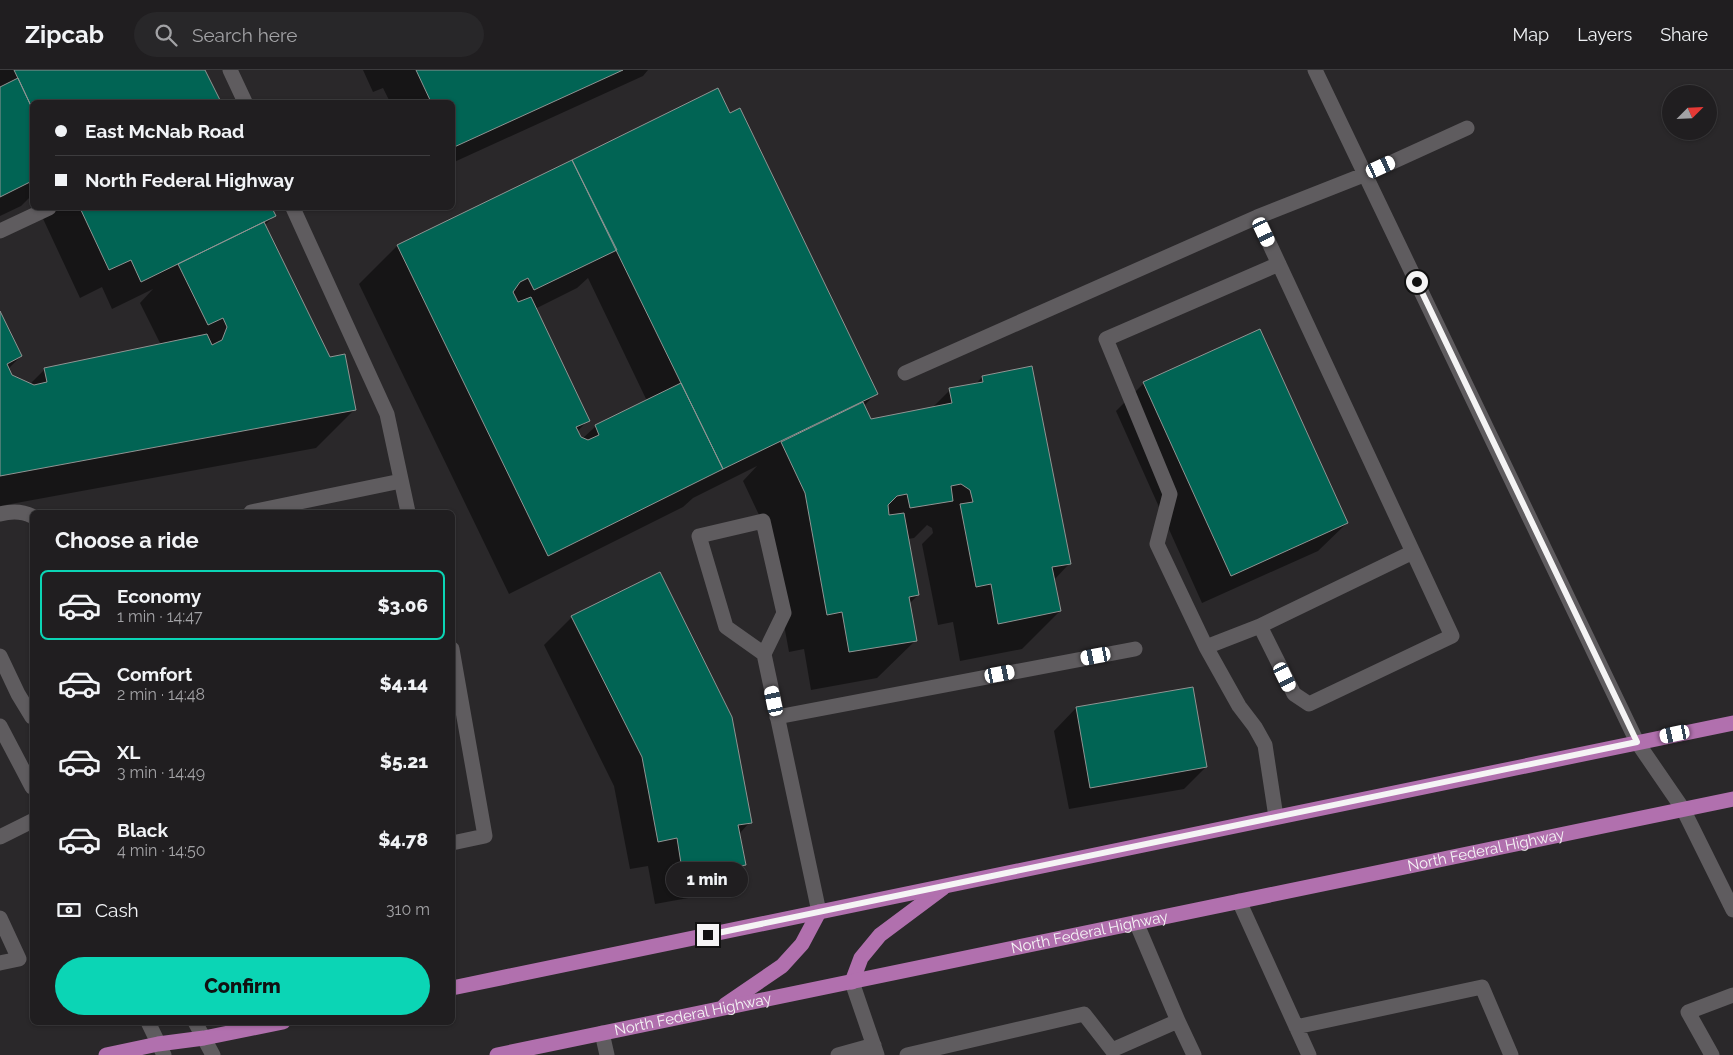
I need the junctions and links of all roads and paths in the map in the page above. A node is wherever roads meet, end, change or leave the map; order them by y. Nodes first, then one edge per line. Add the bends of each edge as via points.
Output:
1 (230, 70) edge
2 (1315, 70) edge
3 (243, 100) edge
4 (1466, 128) dead end
5 (1366, 174) junction
6 (44, 210) edge
7 (294, 210) edge
8 (1256, 216) junction
9 (0, 231) edge
10 (1279, 264) junction
11 (905, 373) dead end
12 (401, 481) junction
13 (261, 510) edge
14 (408, 510) edge
15 (0, 514) edge
16 (30, 515) edge
17 (1413, 552) junction
18 (1260, 626) junction
19 (1206, 647) junction
20 (1135, 649) dead end
21 (764, 654) junction
22 (0, 656) edge
23 (455, 666) edge
24 (30, 714) edge
25 (777, 716) junction
26 (1733, 723) edge
27 (0, 726) edge
28 (1637, 742) junction
29 (30, 783) edge
30 (1733, 799) edge
31 (1683, 809) junction
32 (1276, 817) junction
33 (30, 822) edge
34 (0, 836) edge
35 (455, 842) edge
36 (946, 886) junction
37 (1239, 901) junction
38 (1733, 910) edge
39 (819, 912) junction
40 (0, 918) edge
41 (1136, 922) junction
42 (0, 963) edge
43 (852, 982) junction
44 (455, 987) edge
45 (1733, 995) edge
46 (720, 1009) junction
47 (1178, 1021) junction
48 (149, 1025) edge
49 (197, 1025) edge
50 (268, 1025) edge
51 (1296, 1027) junction
52 (602, 1033) junction
53 (204, 1038) junction
54 (161, 1049) edge
55 (876, 1050) edge
56 (1106, 1053) edge
57 (106, 1055) edge
58 (212, 1055) edge
59 (496, 1055) edge
60 (607, 1055) edge
61 (838, 1055) edge
62 (907, 1055) edge
63 (1194, 1055) edge
64 (1308, 1055) edge
65 (1511, 1055) edge
66 (1712, 1055) edge

1 - 3 street
2 - 5 street
4 - 5 street
5 - 8 street
5 - 28 street
6 - 9 street
7 - 12 street via 387,414
8 - 10 street
8 - 11 street
10 - 17 street
10 - 19 street via 1106,339 1170,494 1157,544
12 - 13 street
12 - 14 street
15 - 16 street
17 - 18 street
17 - 18 street via 1452,636 1308,704 1294,694
18 - 19 street
19 - 32 street via 1265,745
20 - 25 street
21 - 21 street via 784,613 763,521 699,536 726,627
21 - 25 street
22 - 24 street
23 - 35 street via 485,836
25 - 39 street
26 - 28 main road
27 - 29 street
28 - 31 street
28 - 32 main road
30 - 31 main road, North Federal Highway
31 - 37 main road, North Federal Highway
31 - 38 street
32 - 36 main road
33 - 34 street
36 - 39 main road
36 - 43 main road via 880,935 861,958
37 - 41 main road, North Federal Highway
37 - 51 street
39 - 44 main road
39 - 46 main road via 802,944 782,966
40 - 42 street via 19,959
41 - 43 main road, North Federal Highway
41 - 47 street
43 - 46 main road, North Federal Highway
43 - 55 street
45 - 66 street via 1688,1012
46 - 52 main road, North Federal Highway
47 - 56 street
47 - 63 street
48 - 54 street
49 - 53 street
50 - 53 main road
51 - 64 street
51 - 65 street via 1482,987
52 - 59 main road, North Federal Highway
52 - 60 street
53 - 54 main road
53 - 58 street
54 - 57 main road
55 - 61 street
56 - 62 street via 1084,1014

